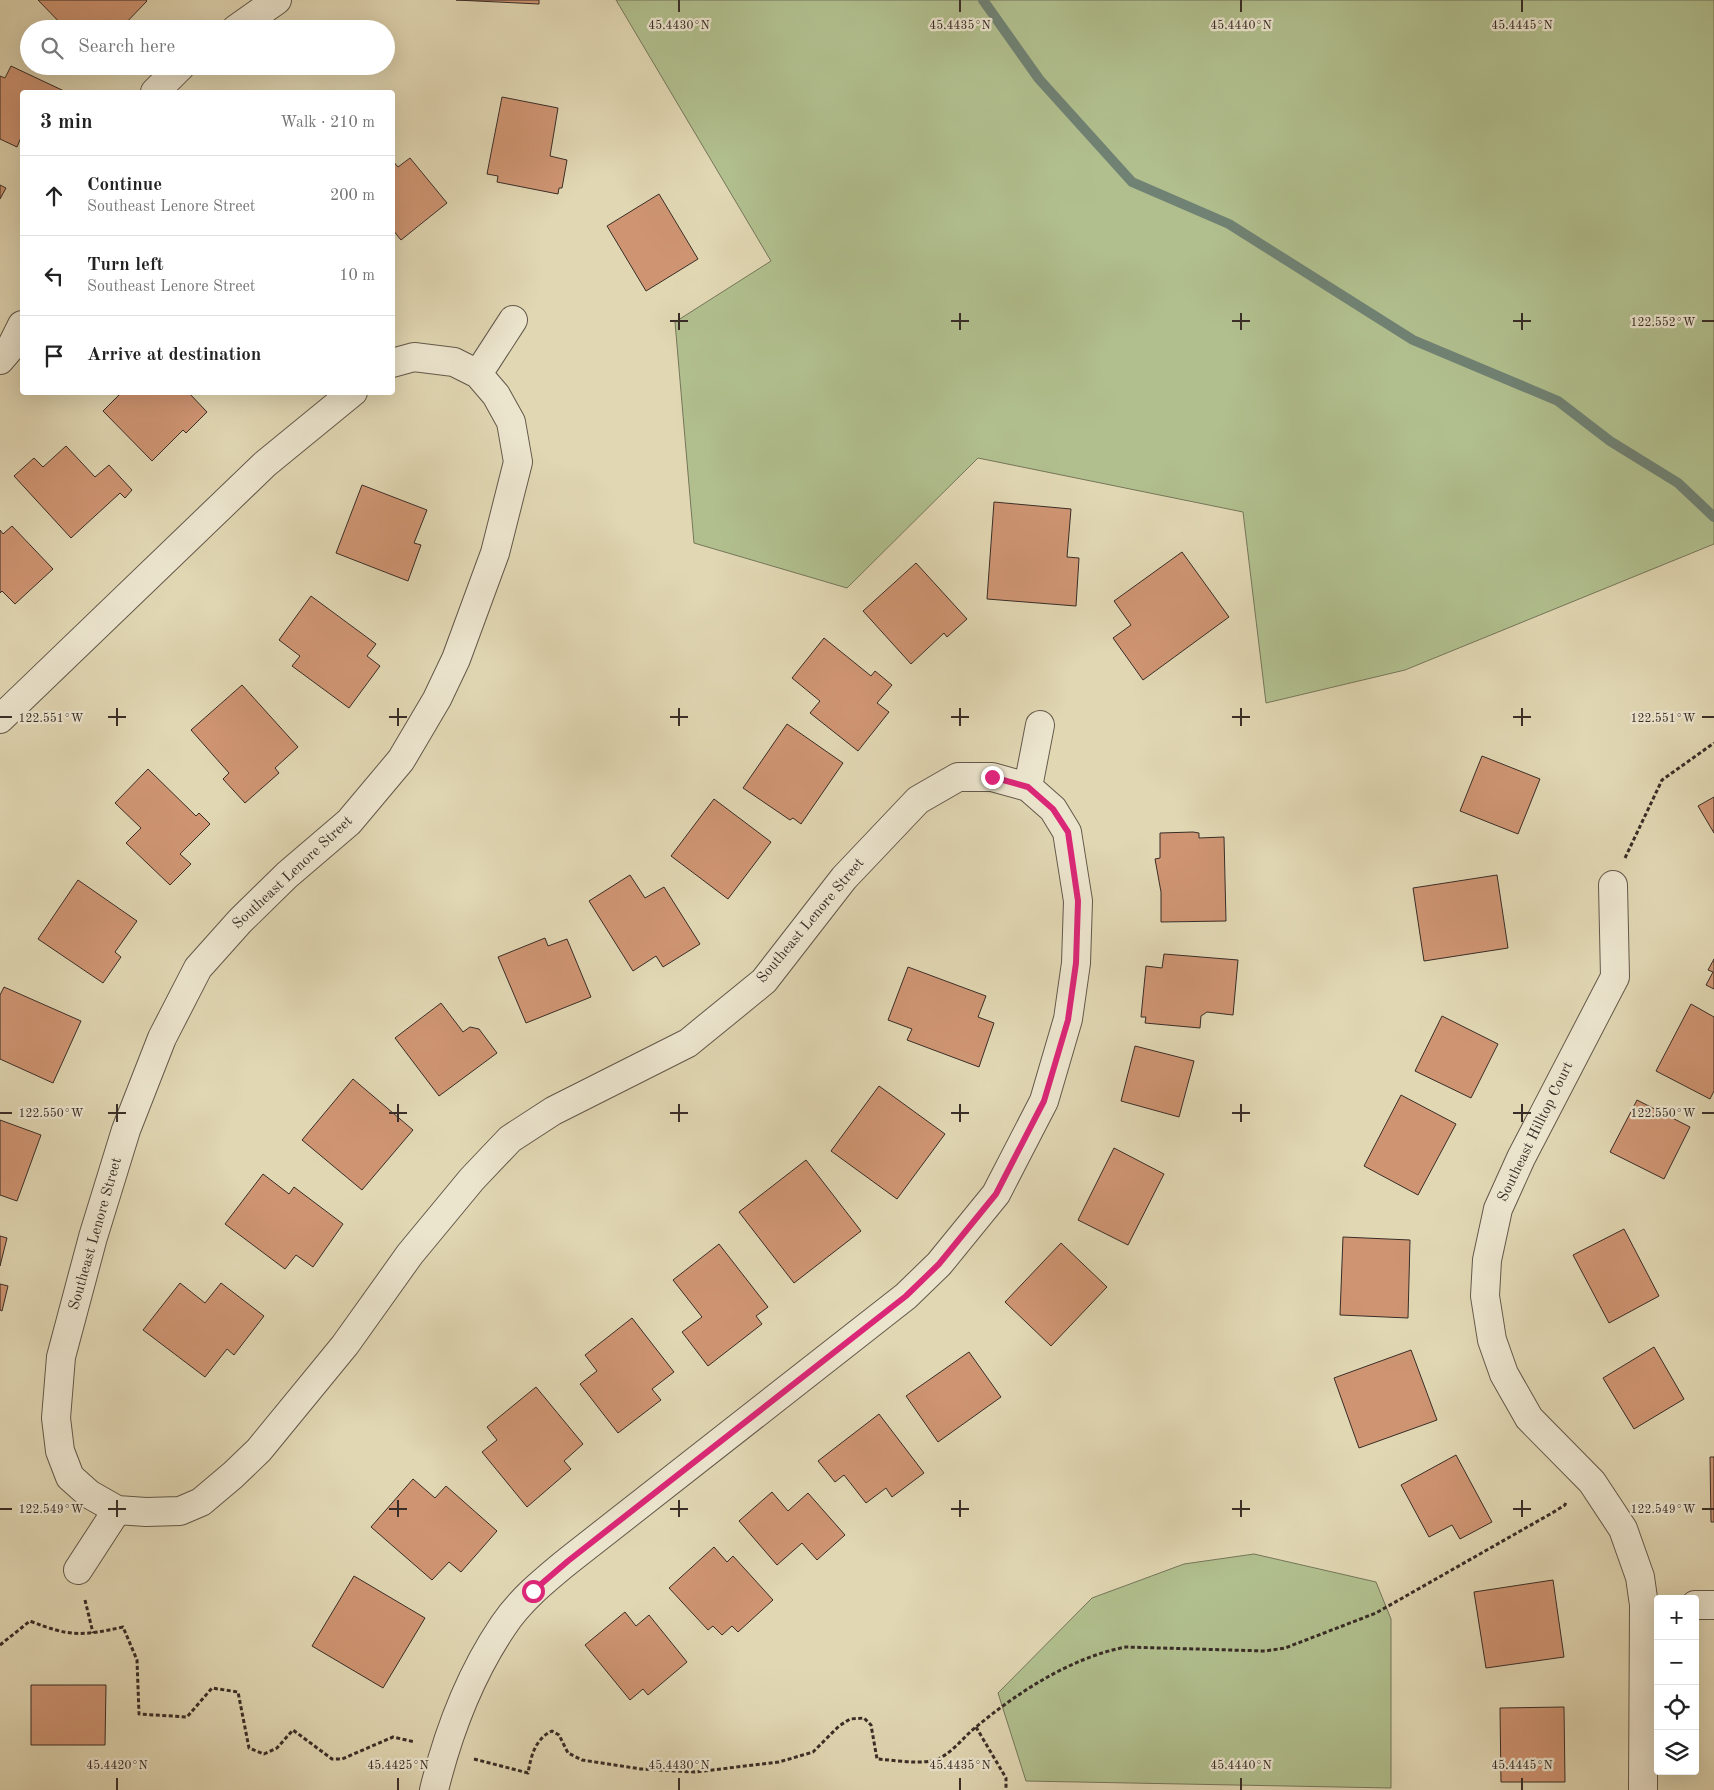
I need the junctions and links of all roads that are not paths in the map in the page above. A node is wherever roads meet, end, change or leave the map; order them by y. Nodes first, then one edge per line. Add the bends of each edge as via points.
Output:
1 (277, 0) edge
2 (249, 20) edge
3 (173, 75) edge
4 (157, 90) edge
5 (513, 320) dead end
6 (20, 329) edge
7 (0, 360) edge
8 (395, 362) edge
9 (478, 374) junction
10 (349, 395) edge
11 (0, 719) edge
12 (1040, 726) dead end
13 (1028, 787) junction
14 (1613, 884) road end
15 (118, 1510) junction
16 (78, 1570) dead end
17 (1651, 1605) edge
18 (1699, 1605) edge
19 (1714, 1605) edge
20 (434, 1790) edge
21 (1643, 1790) edge

1 - 2 street
3 - 4 street
5 - 9 street
6 - 7 street
8 - 9 street, Southeast Lenore Street via 414,357 454,362
9 - 15 street, Southeast Lenore Street via 511,422 518,462 495,552 456,659 401,760 366,802 349,822 287,875 198,968 162,1038 126,1130 61,1357 56,1418 60,1451 70,1477 89,1494
10 - 11 street via 265,464
12 - 13 street
13 - 15 street, Southeast Lenore Street via 992,777 958,777 918,800 844,878 764,981 722,1017 688,1043 553,1111 510,1139 410,1254 345,1345 259,1450 233,1475 201,1502 180,1511
13 - 20 street, Southeast Lenore Street via 1053,809 1068,832 1078,901 1076,963 1068,1020 1044,1101 996,1194 939,1264 906,1296 533,1591 504,1625 471,1683 444,1750
14 - 17 street, Southeast Hilltop Court via 1615,977 1498,1209 1487,1260 1485,1296 1492,1340 1504,1374 1529,1418 1592,1482 1623,1529
15 - 16 street
17 - 21 street, Southeast Hilltop Court
18 - 19 street

